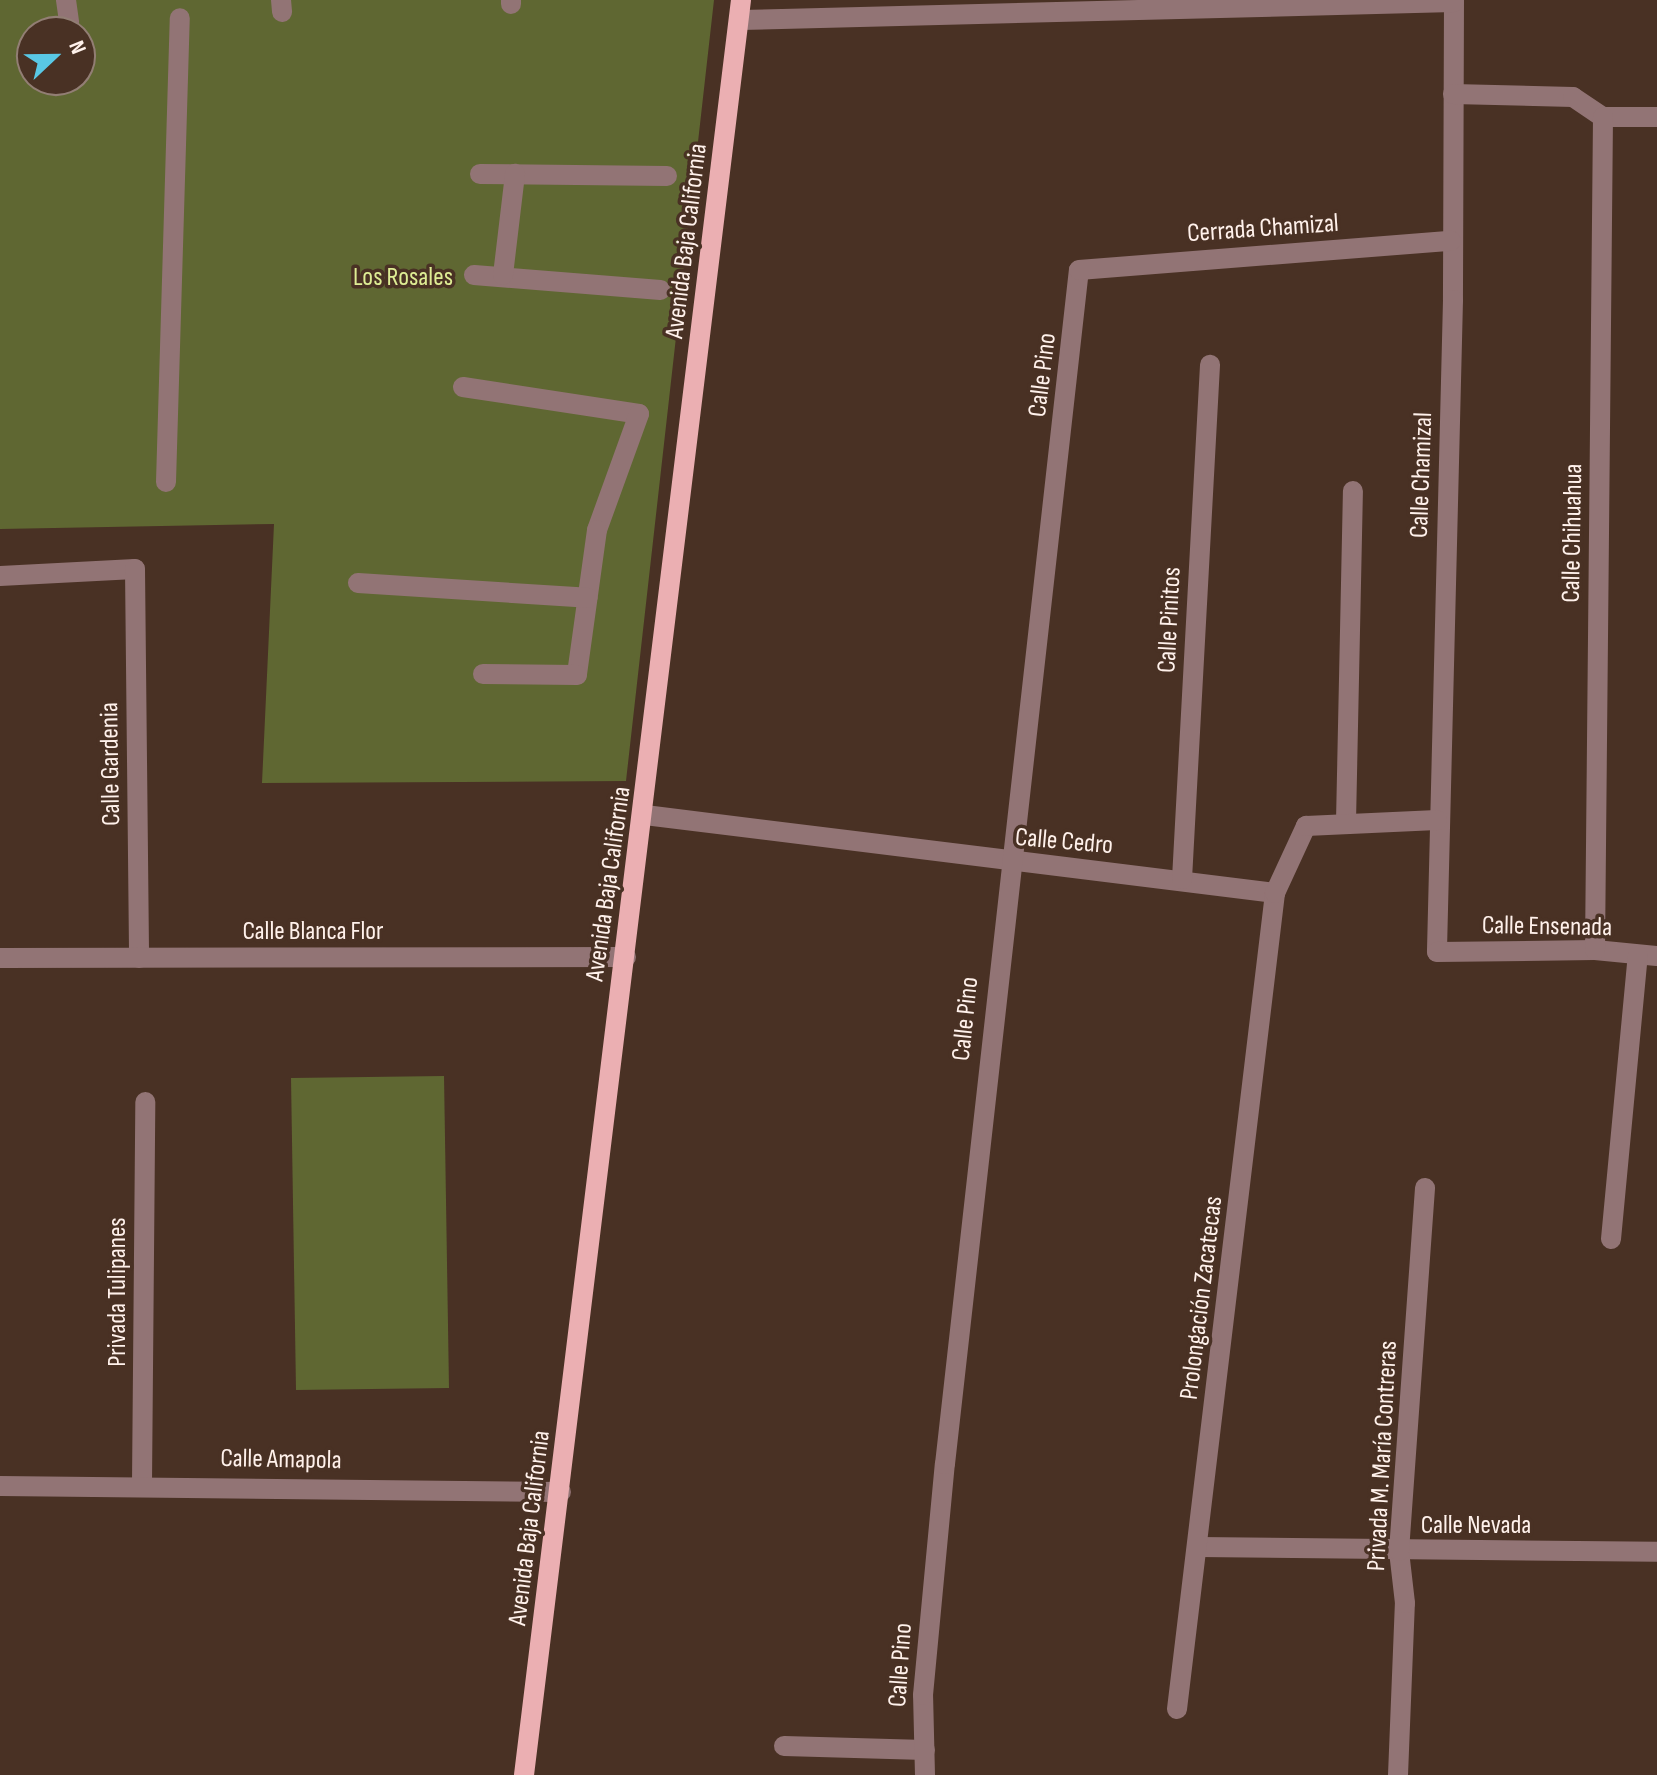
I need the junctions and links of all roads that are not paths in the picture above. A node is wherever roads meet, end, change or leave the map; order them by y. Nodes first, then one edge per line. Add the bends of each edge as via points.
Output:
1 (1454, 1) edge
2 (741, 10) edge
3 (180, 18) dead end
4 (1453, 94) junction
5 (1603, 117) junction
6 (1657, 117) edge
7 (480, 174) dead end
8 (515, 174) junction
9 (667, 176) dead end
10 (1451, 241) junction
11 (1079, 270) joint
12 (474, 275) dead end
13 (503, 275) junction
14 (660, 290) dead end
15 (1210, 365) dead end
16 (463, 387) dead end
17 (166, 482) dead end
18 (1353, 491) dead end
19 (0, 576) edge
20 (358, 583) dead end
21 (588, 598) junction
22 (483, 674) dead end
23 (645, 815) junction
24 (1437, 820) junction
25 (1346, 822) junction
26 (1009, 863) junction
27 (1182, 879) junction
28 (1275, 893) junction
29 (1595, 950) junction
30 (1437, 952) joint
31 (1648, 956) edge
32 (626, 957) junction
33 (0, 958) edge
34 (139, 958) junction
35 (145, 1102) dead end
36 (1425, 1188) dead end
37 (1611, 1239) dead end
38 (142, 1483) junction
39 (0, 1486) edge
40 (561, 1492) junction
41 (1199, 1547) junction
42 (1399, 1551) junction
43 (1657, 1552) edge
44 (1177, 1709) dead end
45 (784, 1746) dead end
46 (925, 1750) junction
47 (524, 1775) edge
48 (925, 1775) edge
49 (1398, 1775) edge

1 - 2 street
1 - 4 street, Calle Chamizal
2 - 23 main road, Avenida Baja California
3 - 17 street
4 - 5 street via 1573,97
4 - 10 street, Calle Chamizal
5 - 6 street
5 - 29 street, Calle Chihuahua
7 - 8 street
8 - 9 street
8 - 13 street
10 - 11 street, Cerrada Chamizal
10 - 24 street, Calle Chamizal
11 - 26 street, Calle Pino
12 - 13 street
13 - 14 street
15 - 27 street, Calle Pinitos
16 - 21 street via 639,414 597,530
18 - 25 street
19 - 34 street, Calle Gardenia via 135,569
20 - 21 street
21 - 22 street via 577,675
23 - 26 street, Calle Cedro
23 - 32 main road, Avenida Baja California
24 - 25 street
24 - 30 street, Calle Chamizal
25 - 28 street via 1306,826
26 - 27 street, Calle Cedro
26 - 46 street, Calle Pino via 923,1695
27 - 28 street, Calle Cedro
28 - 41 street, Prolongación Zacatecas
29 - 30 street, Calle Ensenada
29 - 31 street, Calle Ensenada
31 - 37 street
32 - 34 street, Calle Blanca Flor
32 - 40 main road, Avenida Baja California
33 - 34 street, Calle Blanca Flor
35 - 38 street, Privada Tulipanes
36 - 42 street, Privada M. María Contreras
38 - 39 street, Calle Amapola
38 - 40 street, Calle Amapola
40 - 47 main road, Avenida Baja California
41 - 42 street, Calle Nevada
41 - 44 street, Prolongación Zacatecas
42 - 43 street, Calle Nevada
42 - 49 street, Privada M. María Contreras via 1405,1603
45 - 46 street
46 - 48 street, Calle Pino

